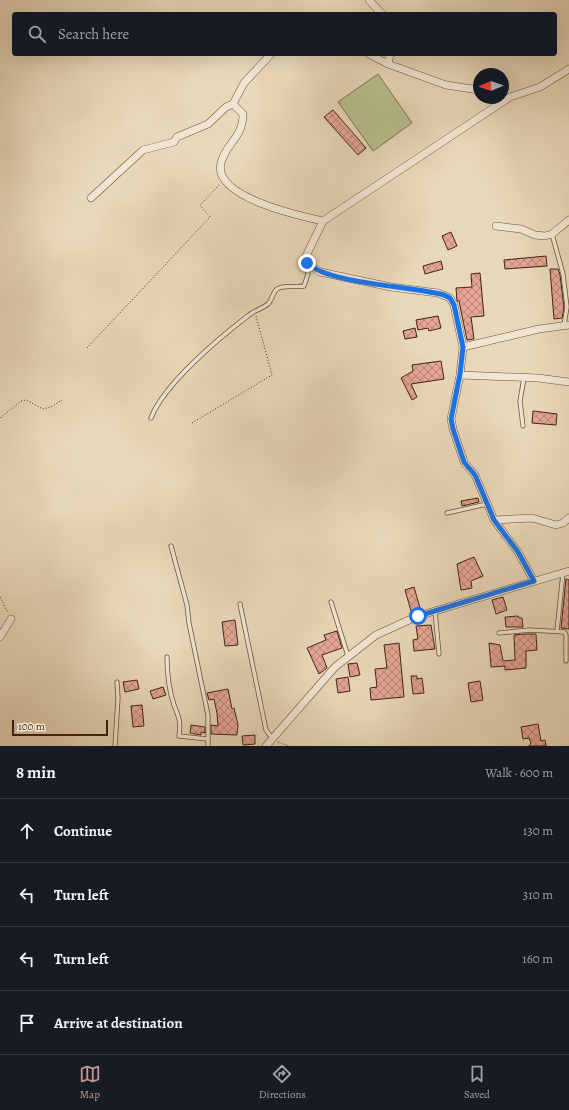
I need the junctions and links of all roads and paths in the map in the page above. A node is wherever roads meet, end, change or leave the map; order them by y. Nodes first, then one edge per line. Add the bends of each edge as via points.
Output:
1 (369, 0) edge
2 (380, 12) edge
3 (270, 56) edge
4 (373, 56) edge
5 (390, 56) edge
6 (388, 64) junction
7 (569, 68) edge
8 (473, 89) edge
9 (509, 95) edge
10 (233, 104) junction
11 (495, 104) edge
12 (225, 180) junction
13 (91, 198) dead end
14 (569, 220) edge
15 (323, 221) junction
16 (496, 226) dead end
17 (552, 234) junction
18 (307, 263) junction
19 (255, 312) junction
20 (566, 326) edge
21 (463, 347) junction
22 (88, 348) dead end
23 (460, 374) junction
24 (524, 378) junction
25 (569, 382) edge
26 (62, 400) dead end
27 (0, 418) edge
28 (151, 418) dead end
29 (192, 423) dead end
30 (523, 426) dead end
31 (488, 504) junction
32 (447, 513) dead end
33 (569, 518) edge
34 (494, 520) junction
35 (171, 546) dead end
36 (566, 571) edge
37 (534, 581) junction
38 (0, 597) edge
39 (331, 602) dead end
40 (240, 604) dead end
41 (435, 611) junction
42 (11, 619) joint
43 (557, 631) junction
44 (499, 633) dead end
45 (0, 637) edge
46 (439, 654) dead end
47 (348, 656) junction
48 (167, 657) dead end
49 (566, 661) dead end
50 (116, 682) dead end
51 (206, 739) junction
52 (270, 742) edge
53 (116, 746) edge
54 (208, 746) edge
55 (289, 746) edge

1 - 2 street
3 - 10 street via 244,83
4 - 6 street
5 - 6 street
6 - 8 street via 446,85
7 - 9 street via 540,87
10 - 12 street via 243,114 243,118 238,135 225,153 221,164 221,174
10 - 13 street via 226,107 208,124 177,137 174,142 143,150
11 - 15 street
12 - 15 street via 258,203
12 - 22 path via 200,205 210,216
14 - 17 street
15 - 18 street via 306,256
16 - 17 street via 521,229 535,235
17 - 20 lane via 563,274 567,307
18 - 19 lane via 308,274 304,286 276,289 269,304
18 - 21 street via 320,272 391,287 438,293 450,298 454,305
19 - 28 lane via 186,369 163,395
19 - 29 path via 272,375
20 - 21 street via 539,329
21 - 23 street
23 - 24 street
23 - 31 street via 451,419 453,429 464,462 475,475
24 - 25 street
24 - 30 lane via 520,401
26 - 27 path via 43,409 26,400
31 - 32 lane
31 - 34 street
33 - 34 street via 556,525 532,518
34 - 37 street via 518,552
35 - 51 lane via 187,605 203,687 208,715
36 - 37 street
36 - 43 lane
37 - 41 street
38 - 42 path
39 - 47 lane
40 - 52 lane
41 - 46 lane
41 - 47 street via 376,635
42 - 45 street
43 - 44 lane
43 - 49 lane via 566,635
47 - 52 street via 335,667
48 - 51 lane via 167,671 181,727 179,736
50 - 53 lane
51 - 54 lane
52 - 55 path

